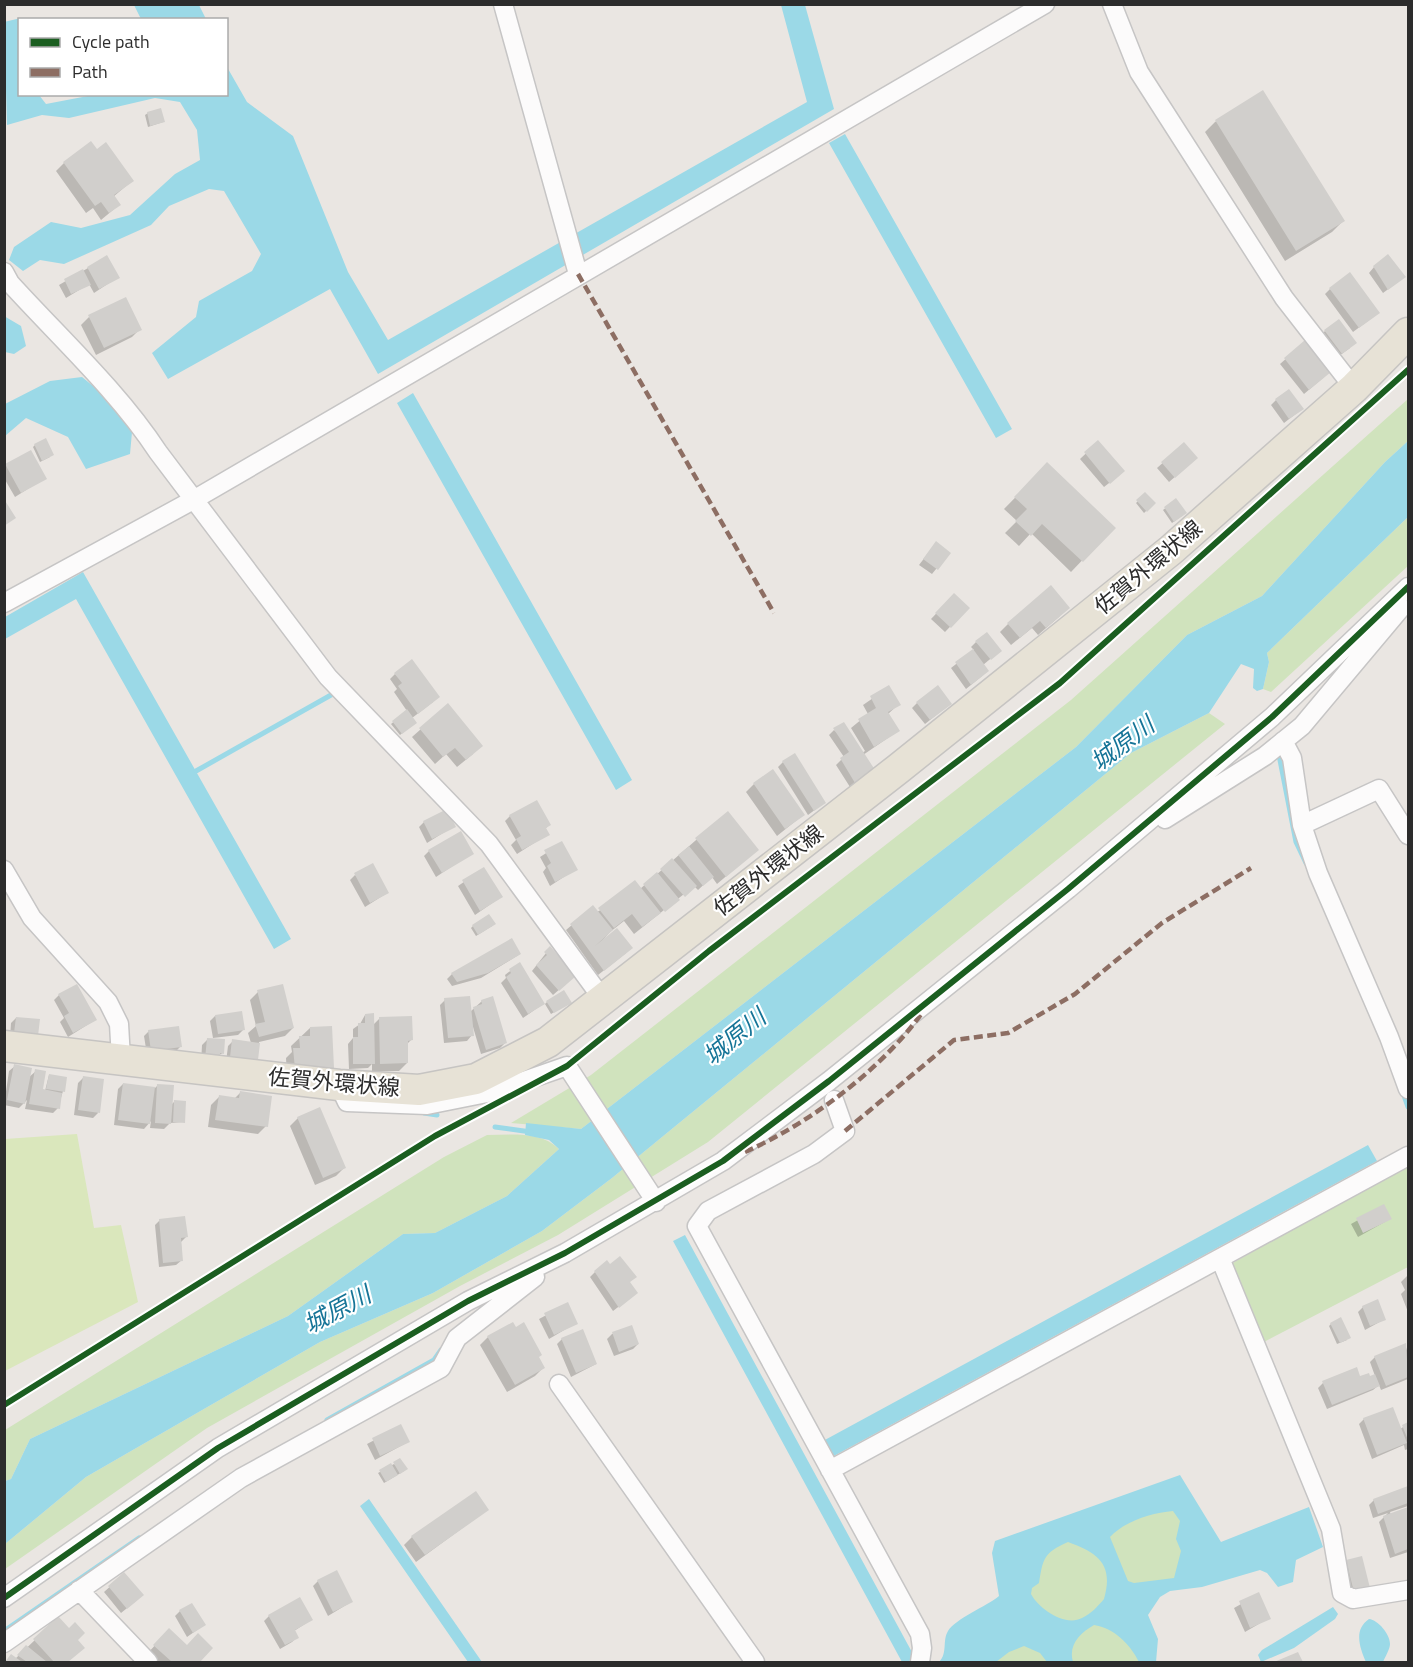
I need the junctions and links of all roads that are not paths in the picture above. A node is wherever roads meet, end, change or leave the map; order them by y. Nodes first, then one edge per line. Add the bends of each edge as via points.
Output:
1 (503, 4) edge
2 (1045, 4) edge
3 (1112, 4) edge
4 (4, 272) edge
5 (578, 274) junction
6 (1408, 333) edge
7 (1354, 387) junction
8 (195, 499) junction
9 (1408, 587) edge
10 (1408, 599) edge
11 (4, 603) edge
12 (1283, 741) junction
13 (1302, 825) junction
14 (1138, 830) junction
15 (1408, 835) edge
16 (4, 870) edge
17 (602, 998) junction
18 (4, 1046) edge
19 (122, 1059) junction
20 (339, 1085) junction
21 (1408, 1089) edge
22 (834, 1100) dead end
23 (1408, 1156) edge
24 (656, 1202) junction
25 (565, 1253) junction
26 (1220, 1258) junction
27 (559, 1384) dead end
28 (830, 1470) junction
29 (79, 1590) junction
30 (1408, 1590) edge
31 (4, 1598) edge
32 (4, 1643) edge
33 (147, 1662) edge
34 (754, 1662) edge
35 (920, 1662) edge

1 - 5 street
2 - 5 street
3 - 7 street via 1139,72 1284,298
4 - 8 street via 135,416
5 - 8 street
6 - 7 main road, 佐賀外環状線
7 - 17 main road, 佐賀外環状線 via 1171,550 898,769
8 - 11 street
8 - 17 street via 328,678 489,844
9 - 14 street via 1272,717
10 - 12 street via 1302,726
12 - 13 street via 1292,758
12 - 14 street via 1165,819
13 - 15 street via 1379,789
13 - 21 street via 1318,873
14 - 24 street via 829,1081 723,1161
16 - 19 street via 32,918 108,1002 120,1024
17 - 20 main road, 佐賀外環状線 via 548,1042 476,1079 419,1090
18 - 19 main road, 佐賀外環状線
19 - 20 main road, 佐賀外環状線
20 - 24 street via 347,1102 427,1105 492,1092 567,1066
22 - 28 street via 845,1131 814,1154 708,1211 697,1226
23 - 26 street
24 - 25 street
25 - 29 street via 457,1338 441,1368 242,1478
25 - 31 street via 468,1301 218,1448
26 - 28 street
26 - 30 street via 1331,1529 1342,1593 1353,1599
27 - 34 street
28 - 35 street via 920,1634
29 - 32 street
29 - 33 street

